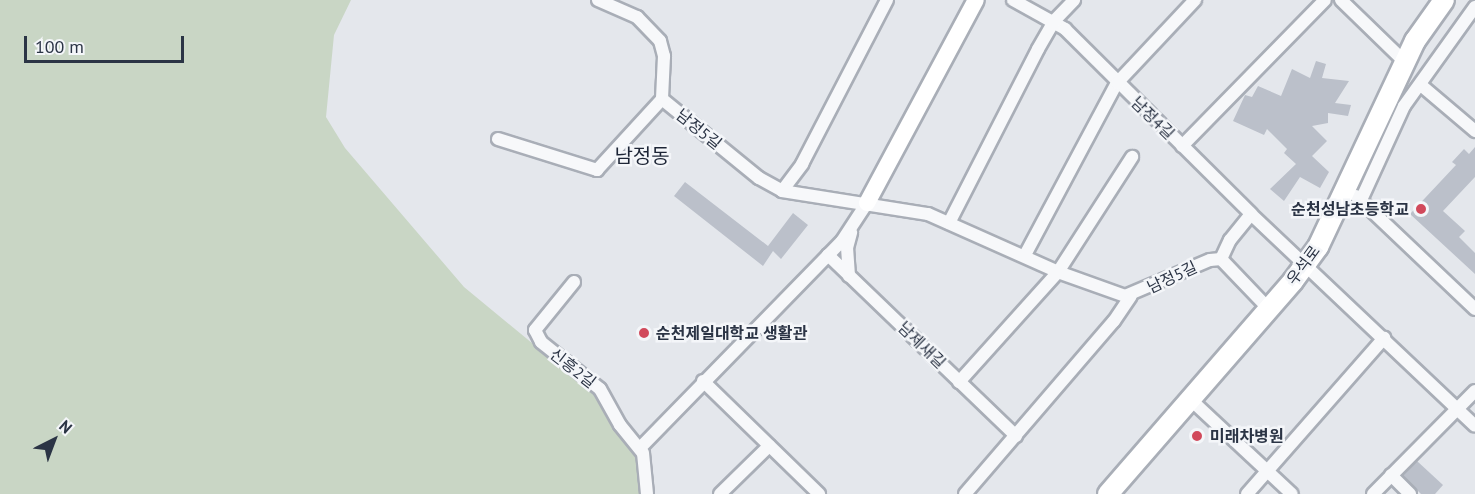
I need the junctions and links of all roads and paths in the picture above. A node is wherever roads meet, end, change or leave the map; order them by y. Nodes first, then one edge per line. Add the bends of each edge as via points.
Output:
1 (598, 0) edge
2 (888, 0) edge
3 (976, 0) edge
4 (1013, 0) edge
5 (1074, 0) edge
6 (1195, 0) edge
7 (1325, 0) edge
8 (1341, 0) edge
9 (1444, 0) edge
10 (1475, 7) edge
11 (1054, 21) junction
12 (1406, 63) junction
13 (1117, 83) junction
14 (1422, 86) junction
15 (662, 99) junction
16 (1475, 131) edge
17 (498, 139) dead end
18 (1182, 146) junction
19 (1132, 157) dead end
20 (782, 191) junction
21 (1355, 194) junction
22 (867, 203) junction
23 (1251, 214) junction
24 (949, 223) junction
25 (854, 226) junction
26 (828, 255) junction
27 (1025, 255) junction
28 (1221, 259) junction
29 (1306, 264) junction
30 (1058, 272) junction
31 (849, 276) junction
32 (574, 282) dead end
33 (1131, 296) junction
34 (1269, 309) junction
35 (1475, 309) edge
36 (1384, 338) junction
37 (703, 381) junction
38 (959, 382) junction
39 (1475, 391) edge
40 (1190, 399) junction
41 (1457, 409) junction
42 (1475, 426) edge
43 (1016, 436) junction
44 (769, 446) junction
45 (640, 448) junction
46 (1268, 471) junction
47 (1391, 476) junction
48 (647, 494) edge
49 (720, 494) edge
50 (819, 494) edge
51 (965, 494) edge
52 (1108, 494) edge
53 (1247, 494) edge
54 (1292, 494) edge
55 (1373, 494) edge
56 (1410, 494) edge

1 - 15 street via 637,17 660,41 664,56
2 - 20 street via 802,164
3 - 22 street
4 - 11 street, 남정4길
5 - 11 street
6 - 13 street
7 - 18 street
8 - 12 street
9 - 12 main road, 우석로 via 1415,41
10 - 14 street
11 - 13 street, 남정4길
11 - 24 street
12 - 21 main road, 우석로
13 - 18 street, 남정4길
13 - 27 street
14 - 16 street
14 - 21 street via 1404,106
15 - 17 street, 남정5길 via 597,170
15 - 20 street, 남정5길 via 759,178
18 - 23 street, 남정4길
19 - 30 street
20 - 22 street, 남정5길
21 - 29 main road, 우석로
21 - 35 street
22 - 24 street, 남정5길 via 918,211
22 - 25 street
23 - 28 street via 1230,240
23 - 29 street, 남정4길
24 - 27 street, 남정5길
25 - 26 street
25 - 31 street via 848,248
26 - 31 street, 남제새길
26 - 37 street
27 - 30 street, 남정5길
28 - 33 street, 남정5길 via 1210,260
28 - 34 street
29 - 34 main road, 우석로
29 - 36 street, 남정4길
30 - 33 street, 남정5길
30 - 38 street
31 - 38 street, 남제새길
32 - 45 street, 신흥2길 via 535,330 541,342 592,380 620,425
33 - 43 street
34 - 40 main road, 우석로
36 - 41 street, 남정4길
36 - 46 street
37 - 44 street
37 - 45 street
38 - 43 street, 남제새길
39 - 41 street
40 - 46 street
40 - 52 main road, 우석로
41 - 42 street, 남정4길
41 - 47 street
43 - 51 street
44 - 49 street
44 - 50 street
45 - 48 street
46 - 53 street
46 - 54 street
47 - 55 street
47 - 56 street

